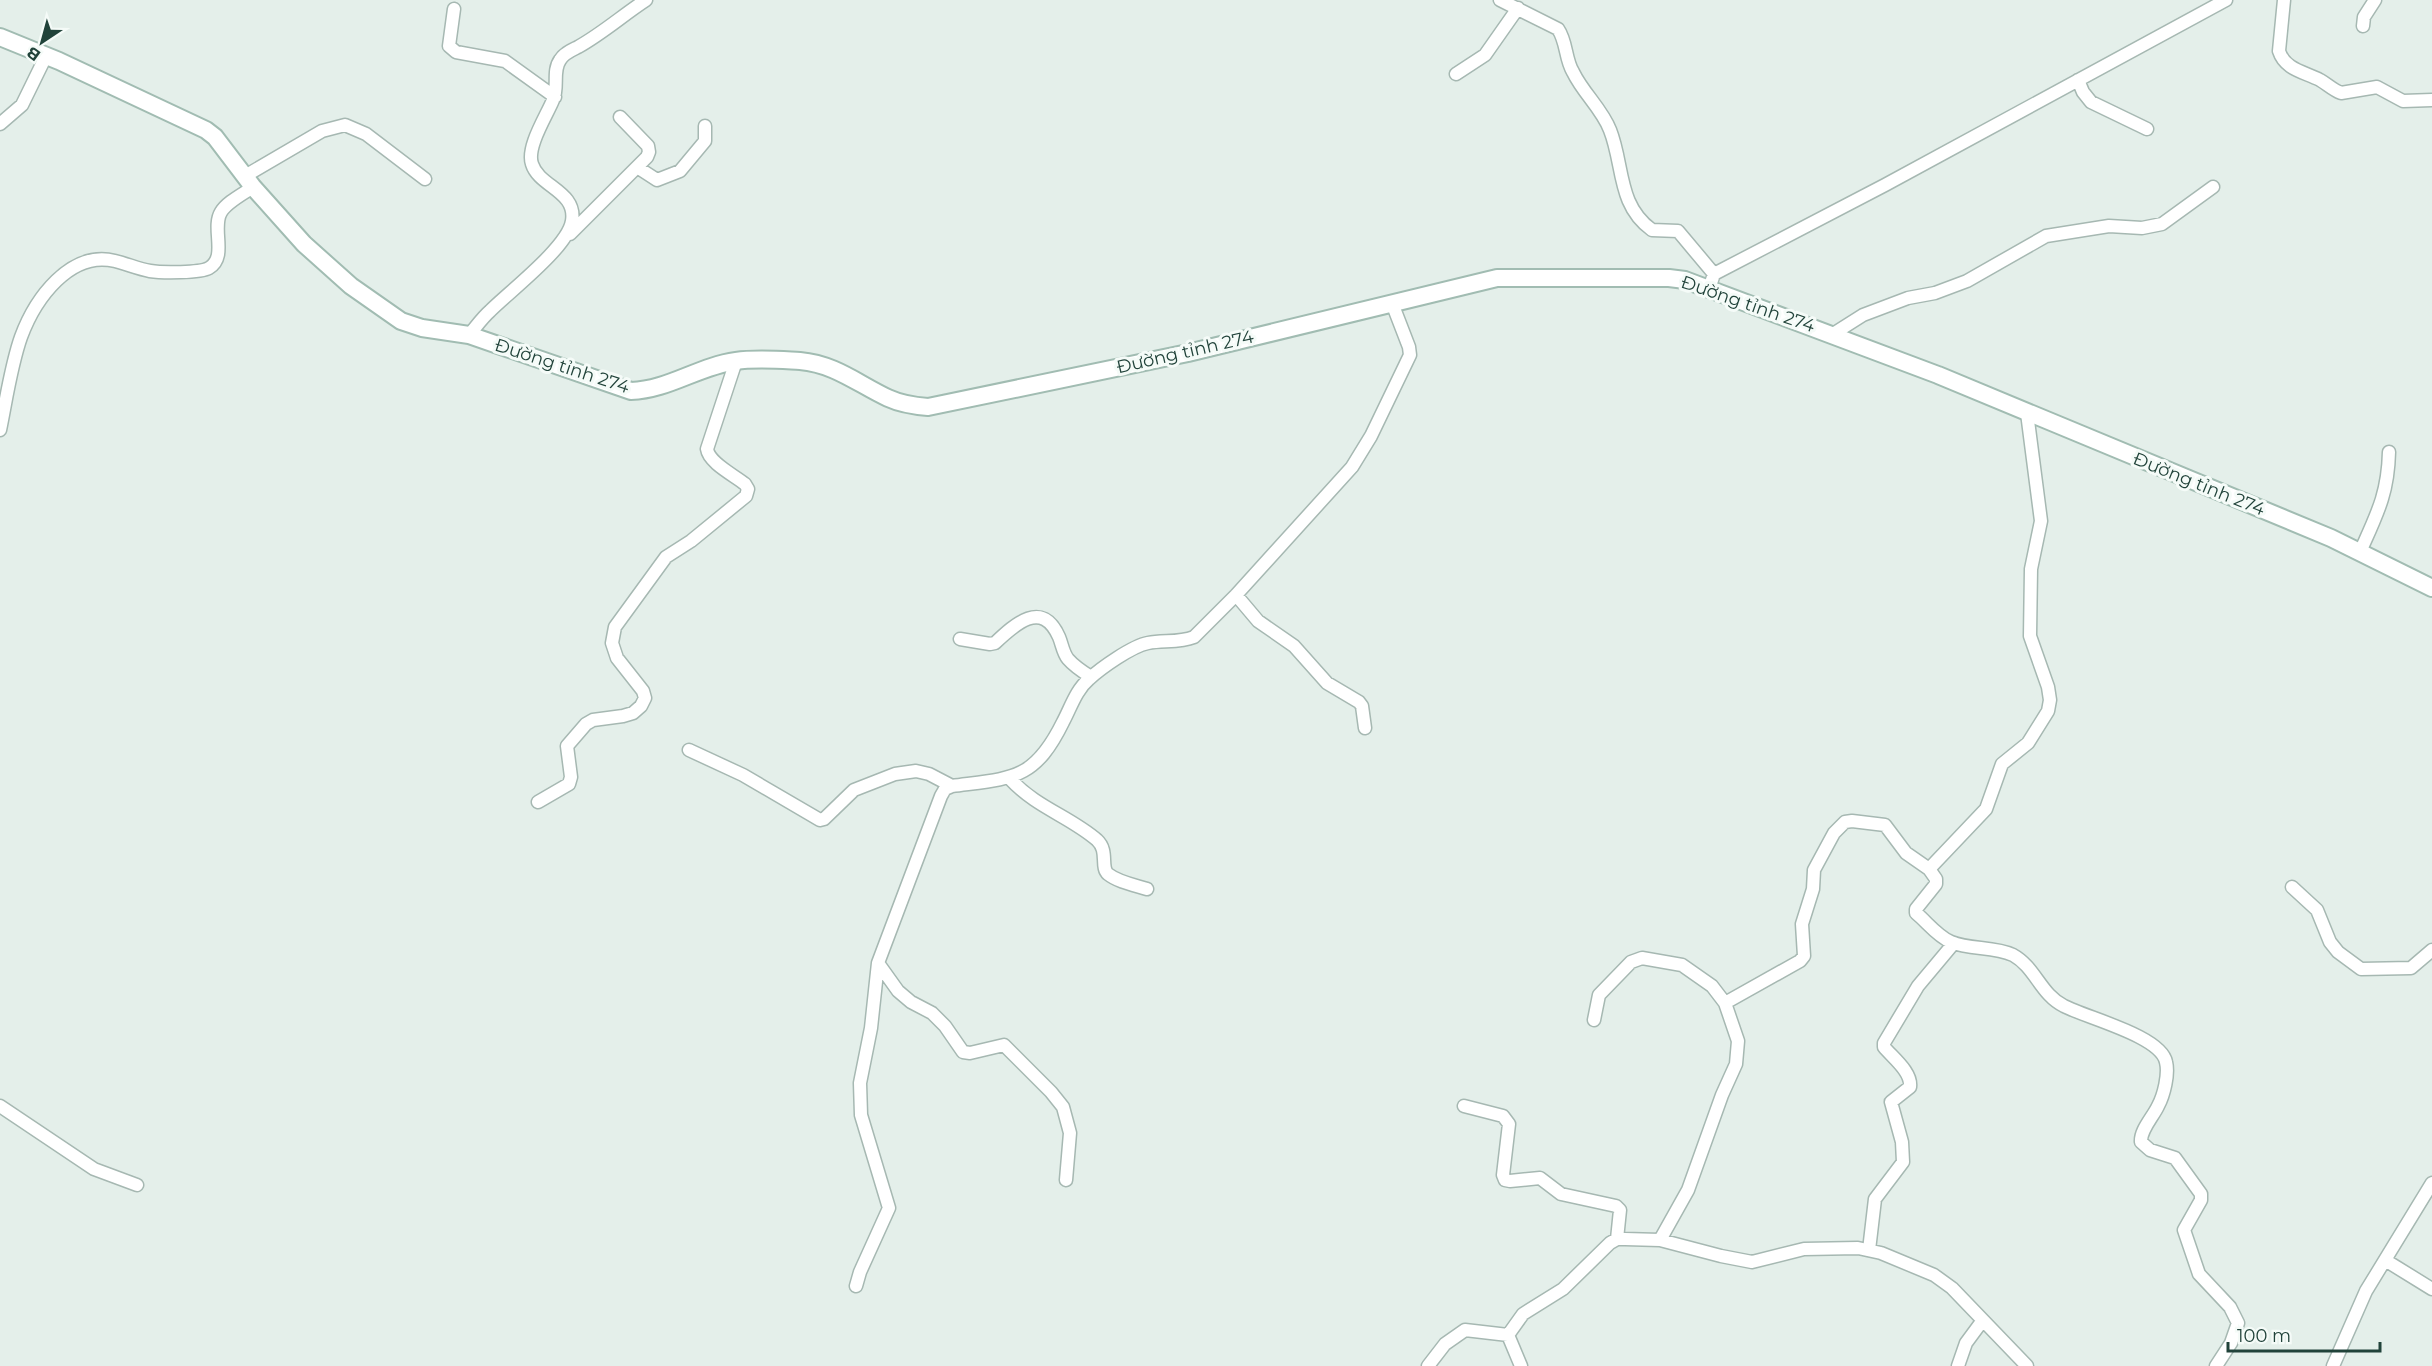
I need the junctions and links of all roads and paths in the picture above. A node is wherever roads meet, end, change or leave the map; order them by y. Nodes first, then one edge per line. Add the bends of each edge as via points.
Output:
1 (646, 0) edge
2 (1500, 0) edge
3 (2226, 0) edge
4 (2284, 0) edge
5 (2375, 0) edge
6 (1518, 8) junction
7 (454, 9) dead end
8 (2363, 26) dead end
9 (0, 37) edge
10 (46, 56) junction
11 (1456, 74) dead end
12 (2078, 80) junction
13 (555, 97) junction
14 (2432, 100) edge
15 (620, 117) dead end
16 (0, 123) edge
17 (705, 126) dead end
18 (2147, 129) dead end
19 (637, 167) junction
20 (425, 179) dead end
21 (249, 182) junction
22 (2213, 187) dead end
23 (557, 248) junction
24 (1711, 281) junction
25 (1392, 303) junction
26 (1833, 334) junction
27 (469, 335) junction
28 (736, 361) junction
29 (2027, 413) junction
30 (0, 430) edge
31 (2389, 452) dead end
32 (2360, 552) junction
33 (2432, 588) edge
34 (1236, 595) junction
35 (960, 639) dead end
36 (1090, 677) junction
37 (1365, 728) dead end
38 (689, 750) dead end
39 (1010, 779) junction
40 (952, 786) junction
41 (538, 802) dead end
42 (1929, 868) junction
43 (2292, 887) dead end
44 (1146, 889) dead end
45 (1954, 942) junction
46 (2432, 950) edge
47 (878, 963) junction
48 (1725, 1003) junction
49 (1594, 1020) dead end
50 (0, 1106) edge
51 (1464, 1106) dead end
52 (1066, 1180) dead end
53 (2432, 1183) edge
54 (137, 1185) dead end
55 (1617, 1239) junction
56 (1660, 1240) junction
57 (1869, 1250) junction
58 (2385, 1260) junction
59 (856, 1286) dead end
60 (2432, 1290) edge
61 (1983, 1320) junction
62 (1508, 1335) junction
63 (1428, 1366) edge
64 (1521, 1366) edge
65 (1958, 1366) edge
66 (2027, 1366) edge
67 (2216, 1366) edge
68 (2333, 1366) edge

1 - 13 street via 597,36 564,54 556,68
2 - 6 street
3 - 12 street
4 - 14 street via 2279,51 2291,68 2341,93 2377,87 2403,101
5 - 8 street
6 - 11 street via 1485,55
6 - 24 street via 1552,24 1563,36 1573,74 1610,128 1625,194 1647,226 1658,232 1678,231
7 - 13 street via 449,46 456,52 505,61
9 - 10 main road, Đường tỉnh 274
10 - 16 street via 22,105
10 - 21 main road, Đường tỉnh 274 via 206,129
12 - 18 street via 2091,102
12 - 24 street
13 - 23 street via 531,155 537,172 566,197 572,208 573,221
15 - 19 street via 648,146 647,157
17 - 19 street via 705,141 675,175 652,179
19 - 23 street
20 - 21 street via 366,134 345,126 322,131
21 - 27 main road, Đường tỉnh 274 via 304,244 383,310 422,328
21 - 30 street via 219,214 218,255 210,267 157,272 97,260 81,263 65,273 37,307 20,339
22 - 26 street via 2162,224 2142,228 2109,226 2046,236 1967,281 1863,315
23 - 27 street
24 - 25 main road, Đường tỉnh 274 via 1511,276
24 - 26 main road, Đường tỉnh 274
25 - 28 main road, Đường tỉnh 274 via 1188,354 928,407 890,399 822,364
25 - 34 street via 1410,355 1371,436 1341,480
26 - 29 main road, Đường tỉnh 274
27 - 28 main road, Đường tỉnh 274 via 631,391 649,390
28 - 41 street via 707,448 712,459 745,484 746,496 692,541 666,557 615,627 612,642 617,658 645,698 633,713 586,724 567,746 571,777 568,784
29 - 32 main road, Đường tỉnh 274
29 - 42 street via 2041,520 2031,569 2030,636 2048,687 2048,711 2028,743 2002,764 1986,809
31 - 32 street via 2385,495
32 - 33 main road, Đường tỉnh 274
34 - 36 street via 1194,637 1142,645
34 - 37 street via 1258,621 1294,646 1327,683 1359,702
35 - 36 street via 995,643 1026,618 1035,616 1053,627 1066,657
36 - 39 street via 1041,759
38 - 40 street via 743,775 820,820 854,790 895,774 916,771
39 - 40 street
39 - 44 street via 1022,792 1098,842 1105,853 1106,872
40 - 47 street via 941,796
42 - 45 street via 1936,884 1916,913
42 - 48 street via 1906,853 1885,825 1845,822 1834,833 1814,870 1813,889 1802,924 1804,956
43 - 46 street via 2317,910 2338,952 2361,969 2411,968
45 - 57 street via 1918,986 1884,1043 1911,1082 1891,1102 1903,1162 1875,1199
45 - 67 street via 2014,956 2055,1001 2143,1039 2162,1052 2167,1071 2162,1099 2141,1142 2150,1150 2175,1158 2201,1194 2184,1230 2199,1274 2230,1307 2238,1323
47 - 52 street via 898,991 945,1026 963,1053 1004,1045 1051,1092 1063,1107 1070,1134
47 - 59 street via 859,1097 889,1208
48 - 49 street via 1712,986 1688,968 1636,959 1599,995
48 - 56 street via 1738,1041 1736,1064 1688,1190
50 - 54 street via 94,1169
51 - 55 street via 1508,1120 1505,1180 1540,1178 1562,1194 1616,1206 1621,1215
53 - 58 street
55 - 56 street
55 - 62 street via 1563,1289 1523,1314
56 - 57 street via 1752,1262 1804,1249
57 - 61 street via 1935,1275 1965,1299
58 - 60 street
58 - 68 street via 2366,1291
61 - 65 street via 1966,1343
61 - 66 street
62 - 63 street via 1465,1330 1445,1344
62 - 64 street

